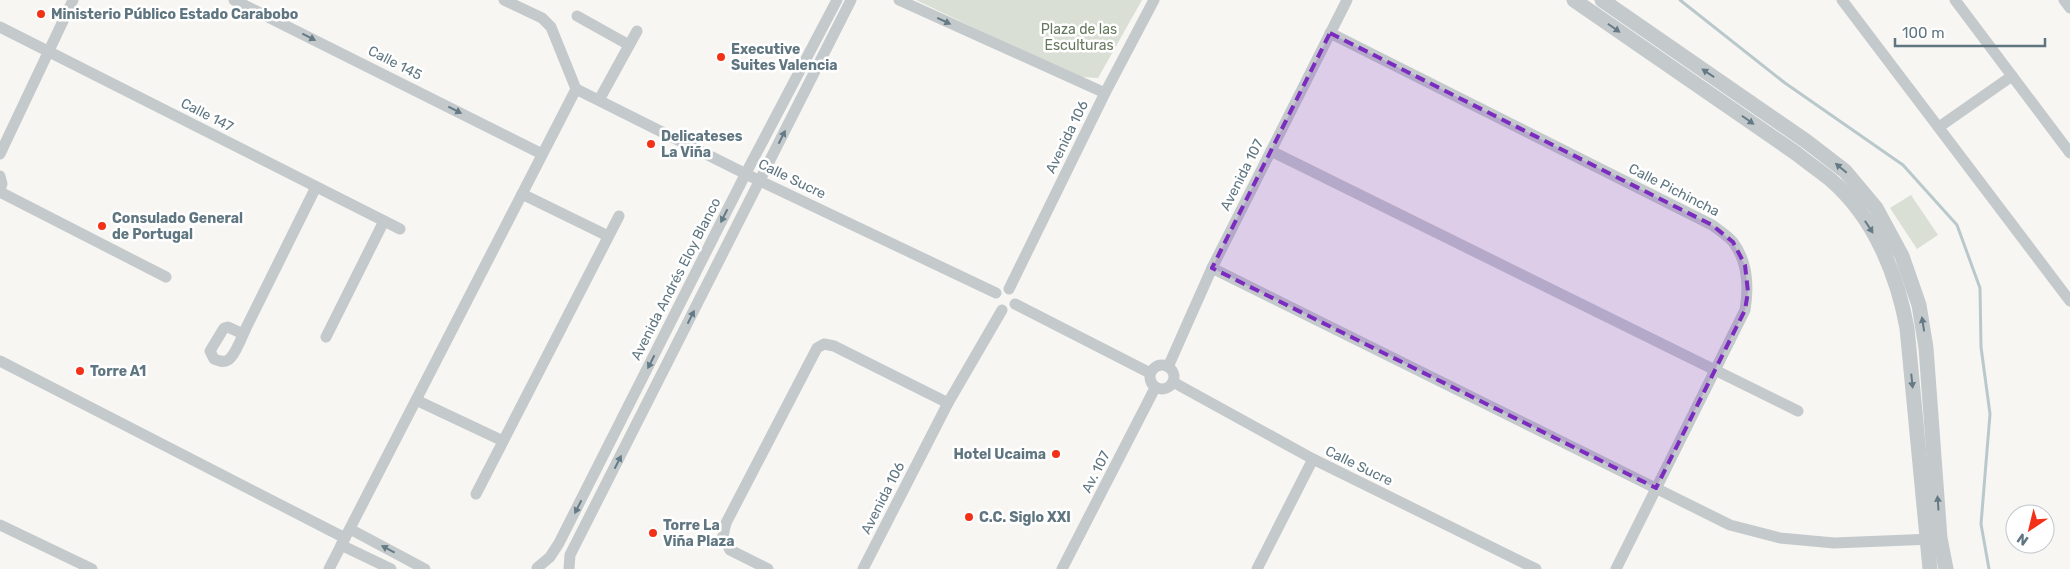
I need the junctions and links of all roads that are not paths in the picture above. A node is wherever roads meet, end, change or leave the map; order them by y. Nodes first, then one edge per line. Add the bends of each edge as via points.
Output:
1 (73, 0) edge
2 (234, 0) edge
3 (504, 0) edge
4 (837, 0) edge
5 (851, 0) edge
6 (900, 0) edge
7 (1154, 0) edge
8 (1347, 0) edge
9 (1574, 0) edge
10 (1603, 0) edge
11 (1842, 0) edge
12 (1955, 0) edge
13 (2064, 0) edge
14 (2070, 8) edge
15 (1595, 14) junction
16 (576, 16) dead end
17 (0, 27) edge
18 (637, 32) dead end
19 (1330, 33) junction
20 (629, 45) junction
21 (47, 52) junction
22 (2012, 76) junction
23 (576, 89) junction
24 (1105, 93) junction
25 (599, 100) junction
26 (1940, 127) junction
27 (1271, 151) junction
28 (2070, 152) edge
29 (0, 154) edge
30 (542, 154) junction
31 (746, 173) junction
32 (0, 176) edge
33 (760, 181) junction
34 (316, 187) junction
35 (0, 191) edge
36 (522, 194) junction
37 (619, 216) dead end
38 (384, 221) junction
39 (400, 229) dead end
40 (608, 236) junction
41 (1212, 268) junction
42 (166, 277) dead end
43 (1009, 289) junction
44 (996, 293) junction
45 (2070, 301) edge
46 (1015, 304) junction
47 (1002, 310) junction
48 (243, 334) dead end
49 (326, 337) dead end
50 (1926, 348) junction
51 (1909, 349) junction
52 (0, 361) edge
53 (1168, 366) junction
54 (1715, 371) junction
55 (1150, 373) junction
56 (1173, 382) junction
57 (1155, 388) junction
58 (416, 400) junction
59 (948, 403) junction
60 (1798, 411) dead end
61 (503, 441) junction
62 (1313, 460) junction
63 (1656, 488) junction
64 (476, 494) dead end
65 (0, 525) edge
66 (345, 538) junction
67 (1934, 539) junction
68 (85, 567) edge
69 (534, 568) edge
70 (329, 569) edge
71 (391, 569) edge
72 (425, 569) edge
73 (549, 569) edge
74 (569, 569) edge
75 (768, 569) edge
76 (863, 569) edge
77 (1062, 569) edge
78 (1257, 569) edge
79 (1536, 569) edge
80 (1616, 569) edge
81 (1930, 569) edge
82 (1946, 569) edge

1 - 21 street
2 -> 30 street, Calle 145
3 - 23 street via 542,18 551,27
4 - 31 street, Avenida Andrés Eloy Blanco
33 -> 5 street
6 -> 24 street
7 - 24 street, Avenida 106
8 - 19 street, Avenida 107
9 - 15 street
10 - 15 street
50 -> 10 street via 1918,299 1902,256 1876,208 1856,182 1806,141
11 - 26 street
12 - 22 street
13 - 14 street
15 -> 51 street via 1797,154 1848,197 1882,249 1894,276 1902,302
16 - 20 street
17 - 21 street, Calle 147
18 - 20 street
19 - 27 street, Avenida 107
19 - 54 street, Calle Pichincha via 1712,225 1733,242 1745,265 1748,292 1745,310
20 - 25 street
21 - 29 street
21 - 34 street, Calle 147
22 - 26 street
22 - 28 street
23 - 25 street, Calle Sucre
23 - 30 street
24 - 43 street, Avenida 106
25 - 31 street, Calle Sucre
26 - 45 street
27 - 41 street, Avenida 107
27 - 54 street
30 - 36 street
31 - 33 street, Calle Sucre
31 -> 69 street, Avenida Andrés Eloy Blanco via 564,534 550,557
32 - 35 street
33 - 44 street, Calle Sucre
74 -> 33 street via 570,555
34 - 38 street, Calle 147
34 - 48 street
35 - 42 street
36 - 40 street
36 - 58 street
37 - 40 street
38 - 39 street, Calle 147
38 - 49 street
40 - 61 street
41 - 53 street, Avenida 107
41 - 63 street
43 - 44 street via 1002,288
43 - 46 street via 1015,293
44 - 47 street via 994,301
46 - 47 street
46 - 55 street
47 - 59 street, Avenida 106
50 - 51 street
67 -> 50 street
51 -> 67 street
52 - 66 street
53 - 55 street via 1155,366
53 - 56 street via 1173,373
54 - 60 street
54 - 63 street, Calle Pichincha
55 - 57 street via 1150,381
56 - 57 street via 1167,388
56 - 62 street, Calle Sucre
57 - 77 street, Av. 107
58 - 61 street
58 - 66 street
59 - 75 street via 834,346 824,344 817,348 726,523 723,536 730,550
59 - 76 street, Avenida 106
61 - 64 street
62 - 78 street
62 - 79 street, Calle Sucre
63 - 67 street via 1730,525 1780,538 1834,543
63 - 80 street, Calle Pichincha
65 - 68 street
66 - 70 street
66 - 71 street
72 -> 66 street
67 - 81 street
67 - 82 street
69 - 73 street

